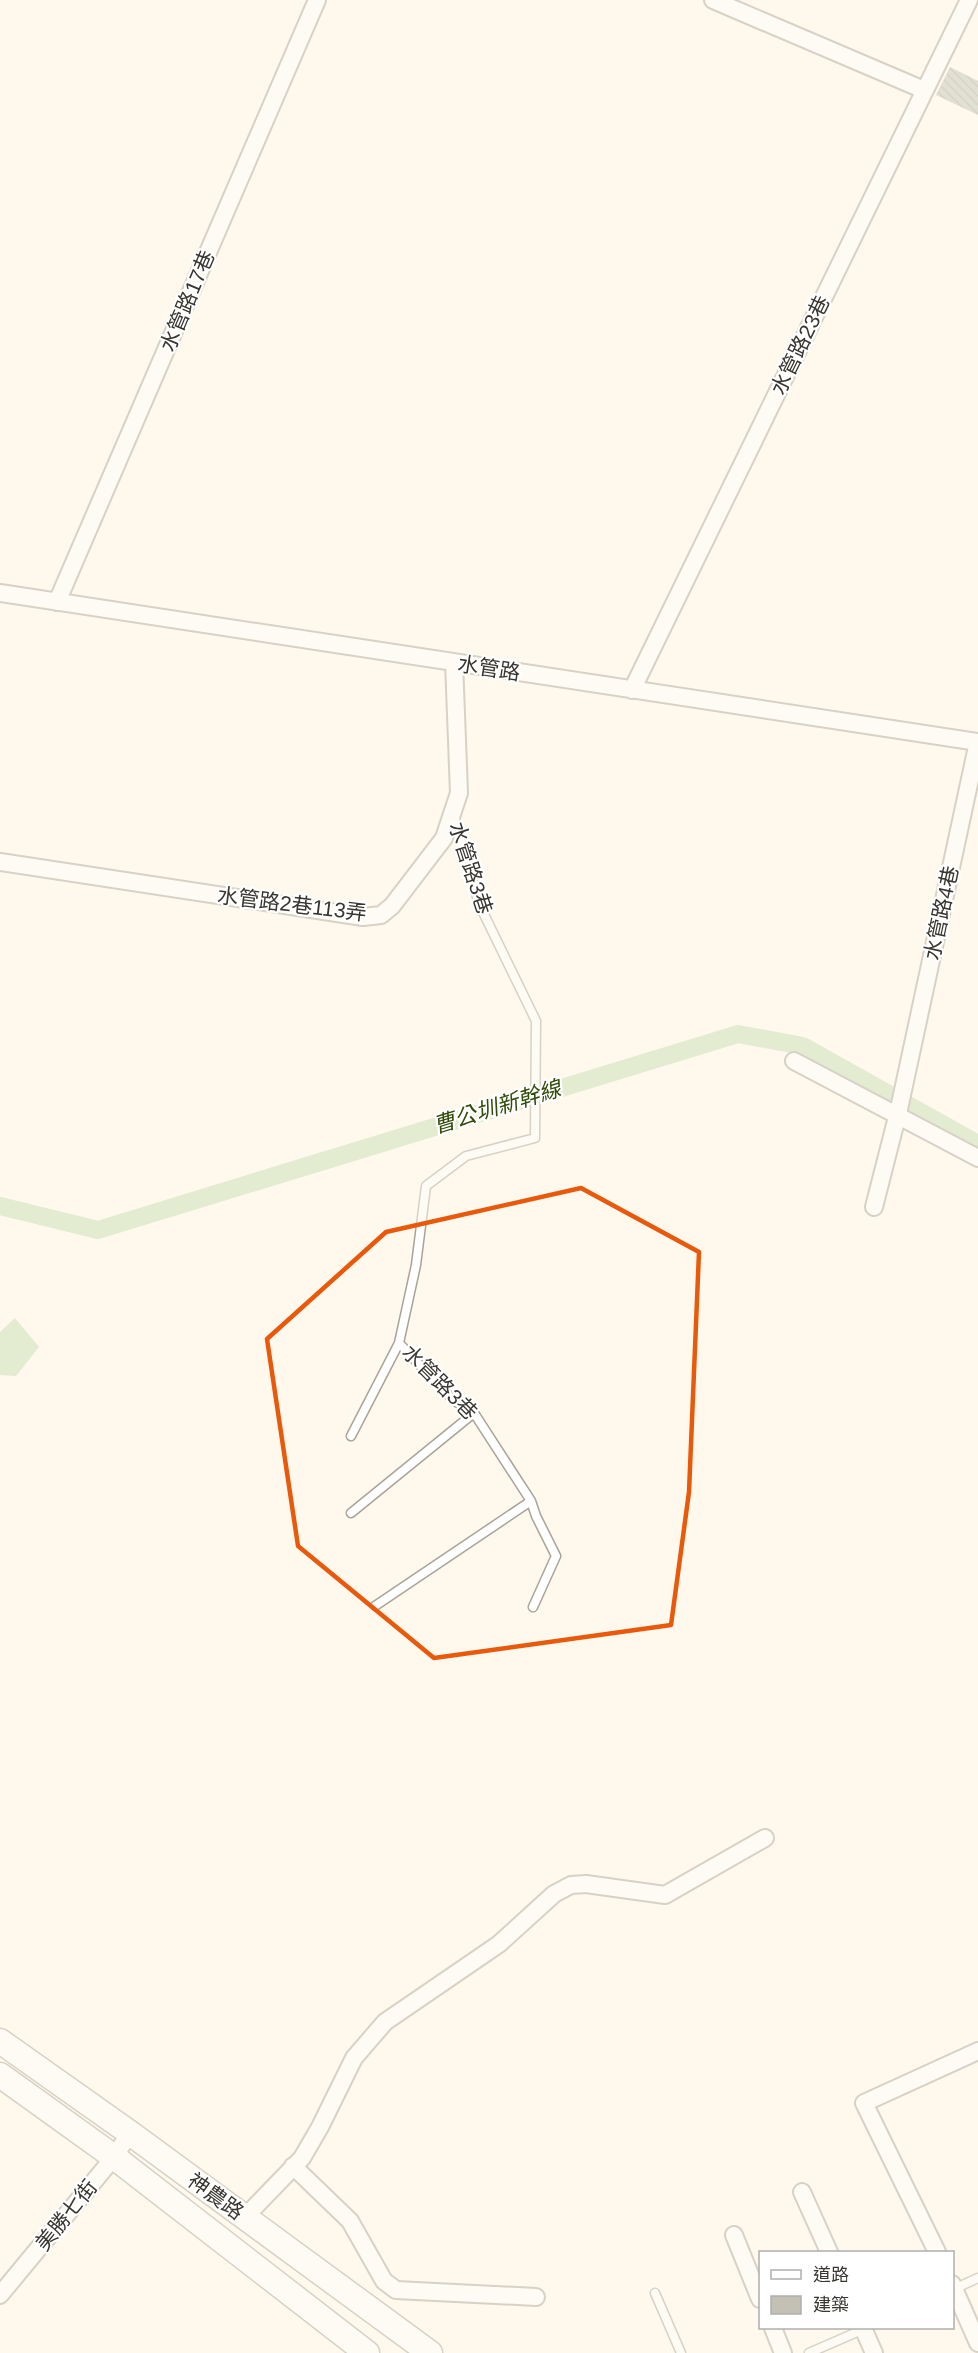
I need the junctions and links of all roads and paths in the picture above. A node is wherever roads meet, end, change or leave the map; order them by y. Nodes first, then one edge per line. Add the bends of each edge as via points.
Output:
1 (316, 0) edge
2 (713, 0) edge
3 (969, 0) edge
4 (924, 90) junction
5 (0, 593) edge
6 (57, 602) junction
7 (454, 662) junction
8 (632, 690) junction
9 (978, 742) edge
10 (453, 812) junction
11 (0, 862) edge
12 (794, 1061) dead end
13 (898, 1112) junction
14 (978, 1158) edge
15 (874, 1207) dead end
16 (399, 1343) junction
17 (474, 1413) junction
18 (351, 1436) dead end
19 (531, 1501) junction
20 (351, 1513) dead end
21 (375, 1606) dead end
22 (533, 1607) dead end
23 (765, 1838) dead end
24 (0, 2041) edge
25 (978, 2051) edge
26 (0, 2075) edge
27 (130, 2133) junction
28 (114, 2157) junction
29 (293, 2166) junction
30 (802, 2192) dead end
31 (245, 2217) junction
32 (734, 2235) dead end
33 (828, 2251) edge
34 (936, 2251) edge
35 (978, 2278) edge
36 (954, 2288) edge
37 (954, 2290) edge
38 (655, 2293) dead end
39 (0, 2295) edge
40 (536, 2297) dead end
41 (759, 2297) edge
42 (773, 2329) edge
43 (862, 2329) edge
44 (864, 2329) edge
45 (978, 2343) edge
46 (367, 2353) edge
47 (430, 2353) edge
48 (681, 2353) edge
49 (783, 2353) edge
50 (809, 2353) edge
51 (874, 2353) edge

1 - 6 street, 水管路17巷
2 - 4 street
3 - 4 street, 水管路23巷
4 - 8 street, 水管路23巷
5 - 6 street, 水管路
6 - 7 street, 水管路
7 - 8 street, 水管路
7 - 10 street, 水管路2巷113弄 via 459,794
8 - 9 street, 水管路
9 - 13 street, 水管路4巷
10 - 11 street, 水管路2巷113弄 via 444,838 392,906 381,915 363,917
10 - 16 lane, 水管路3巷 via 479,904 536,1021 535,1138 466,1156 426,1186 416,1265
12 - 13 street
13 - 14 street
13 - 15 street, 水管路4巷
16 - 17 lane, 水管路3巷 via 452,1399
16 - 18 lane
17 - 19 lane, 水管路3巷
17 - 20 lane
19 - 21 lane
19 - 22 lane, 水管路3巷 via 556,1556
23 - 29 street via 665,1895 586,1884 561,1890 499,1944 385,2022 354,2058 320,2127
24 - 27 street, 神農路
25 - 34 street via 864,2103
26 - 28 street, 神農路
27 - 28 street, 美勝七街
27 - 31 street, 神農路
28 - 39 street, 美勝七街
28 - 46 street, 神農路
29 - 31 street
29 - 40 street via 350,2220 391,2288
30 - 33 street
31 - 47 street, 神農路
32 - 41 street
35 - 36 lane
37 - 45 street
38 - 48 lane
42 - 49 street
43 - 50 lane
44 - 51 street

